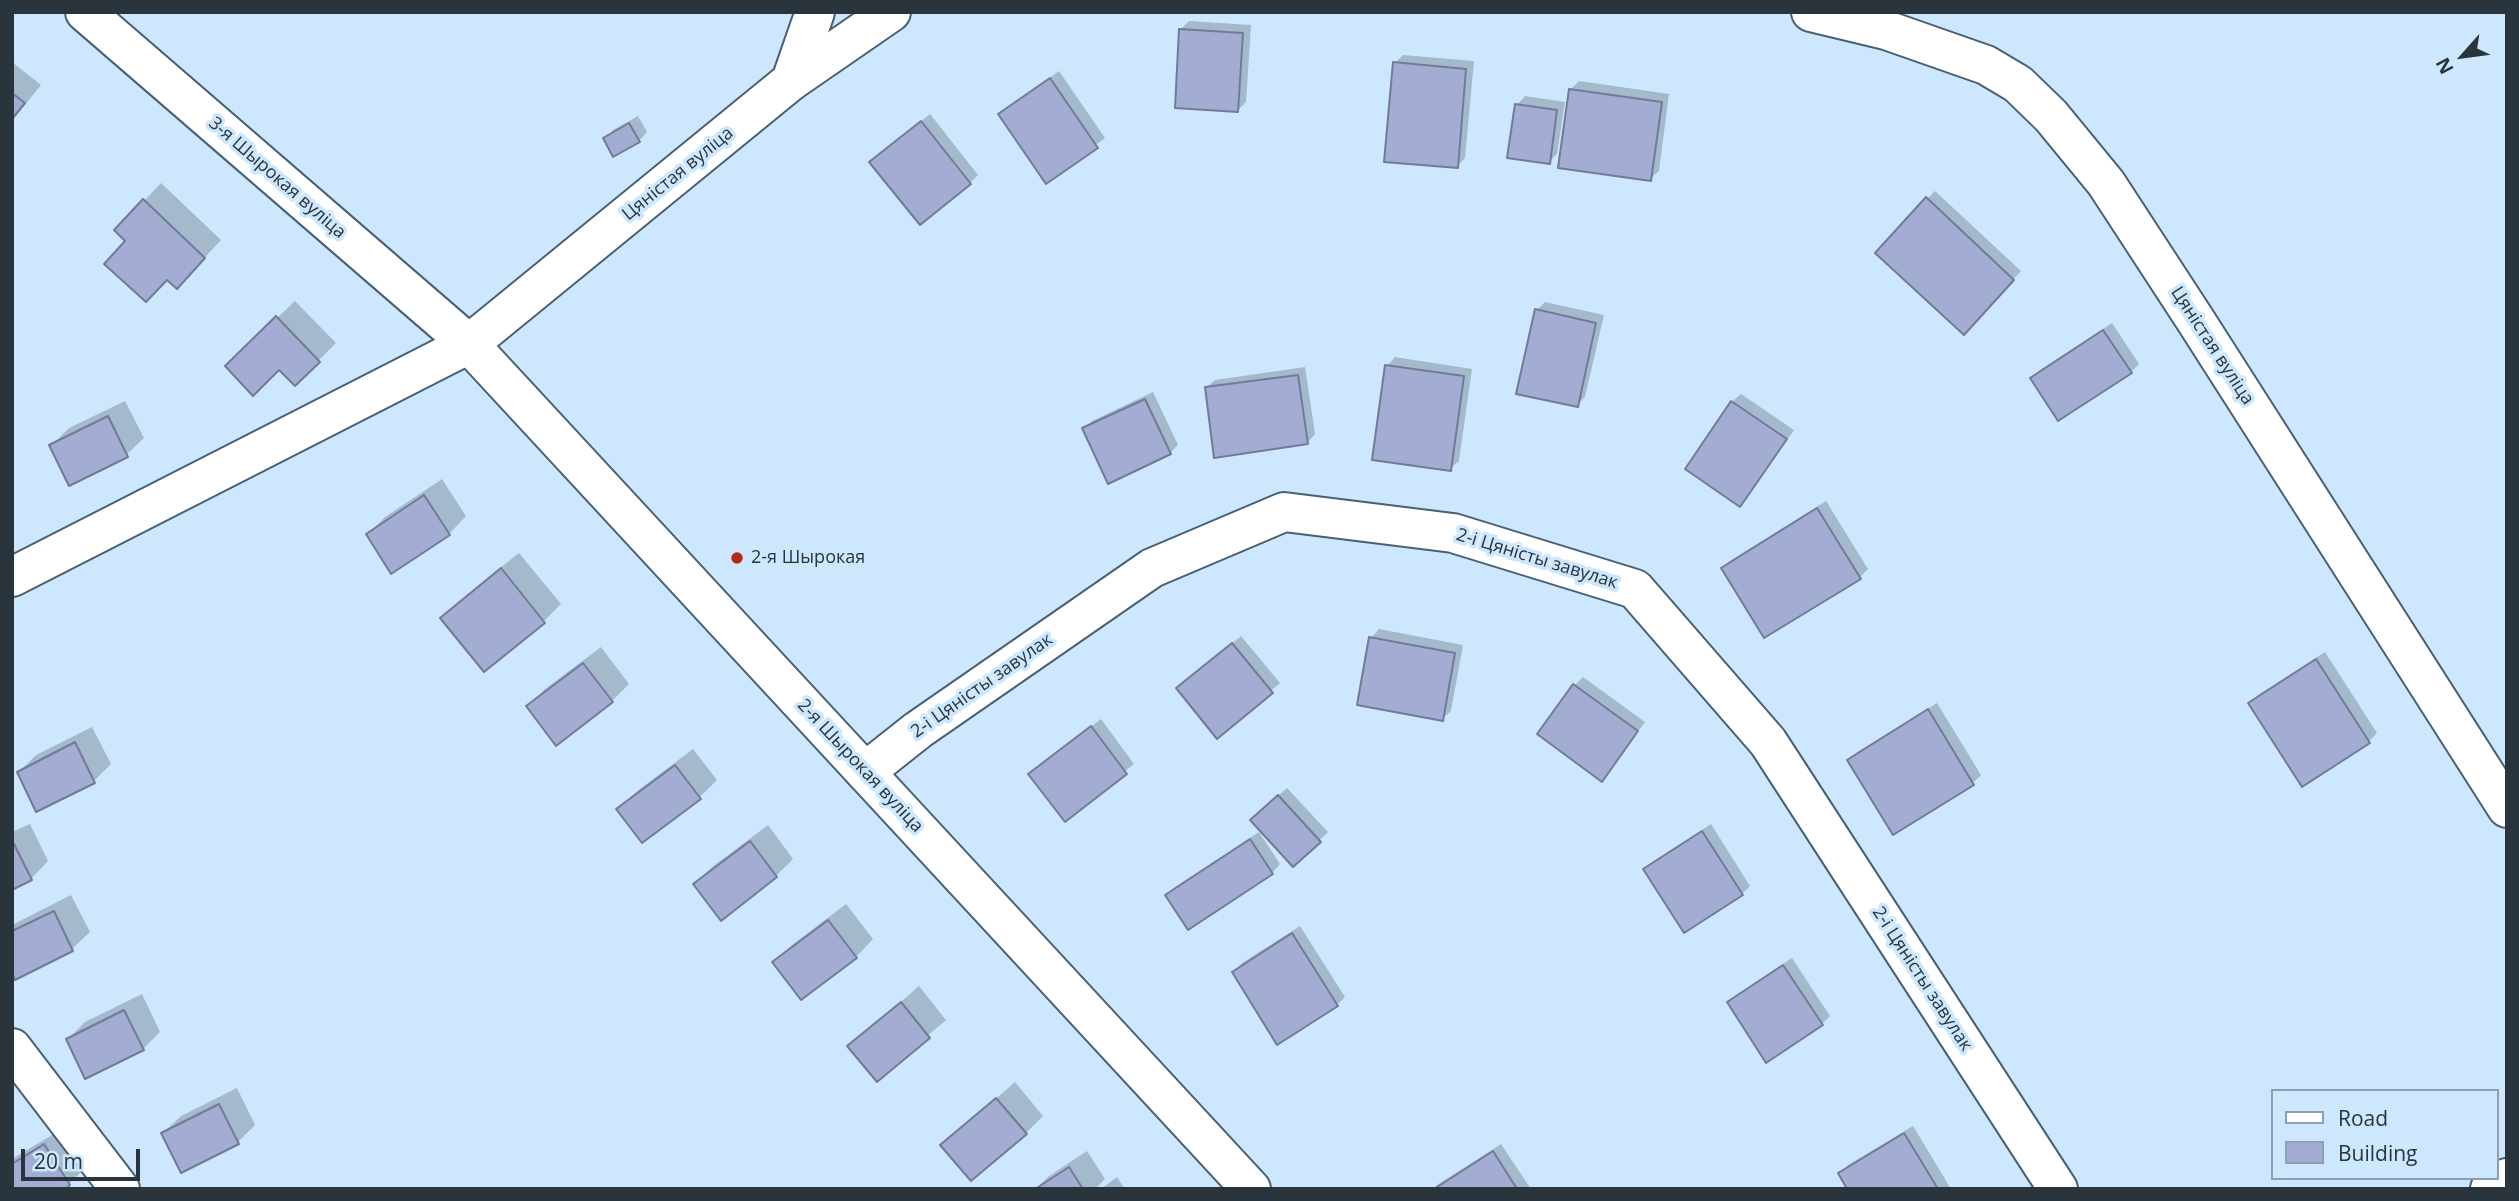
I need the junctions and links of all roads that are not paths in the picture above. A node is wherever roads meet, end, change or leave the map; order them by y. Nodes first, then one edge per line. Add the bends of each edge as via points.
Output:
1 (85, 12) edge
2 (815, 12) edge
3 (891, 12) edge
4 (1811, 12) edge
5 (790, 81) junction
6 (469, 344) junction
7 (12, 577) edge
8 (866, 772) junction
9 (2507, 808) edge
10 (12, 1048) edge
11 (2507, 1178) edge
12 (120, 1189) edge
13 (1251, 1189) edge
14 (2058, 1189) edge
15 (2490, 1189) edge

1 - 6 street, 3-я Шырокая вуліца
2 - 5 street
3 - 5 street, Цяністая вуліца
4 - 9 street, Цяністая вуліца via 1886,30 1986,65 2018,84 2051,116 2106,183
5 - 6 street, Цяністая вуліца
6 - 7 street, Цяністая вуліца
6 - 8 street, 2-я Шырокая вуліца
8 - 13 street, 2-я Шырокая вуліца
8 - 14 street, 2-і Цяністы завулак via 918,730 1152,569 1284,512 1453,533 1635,589 1768,742
10 - 12 street
11 - 15 street

